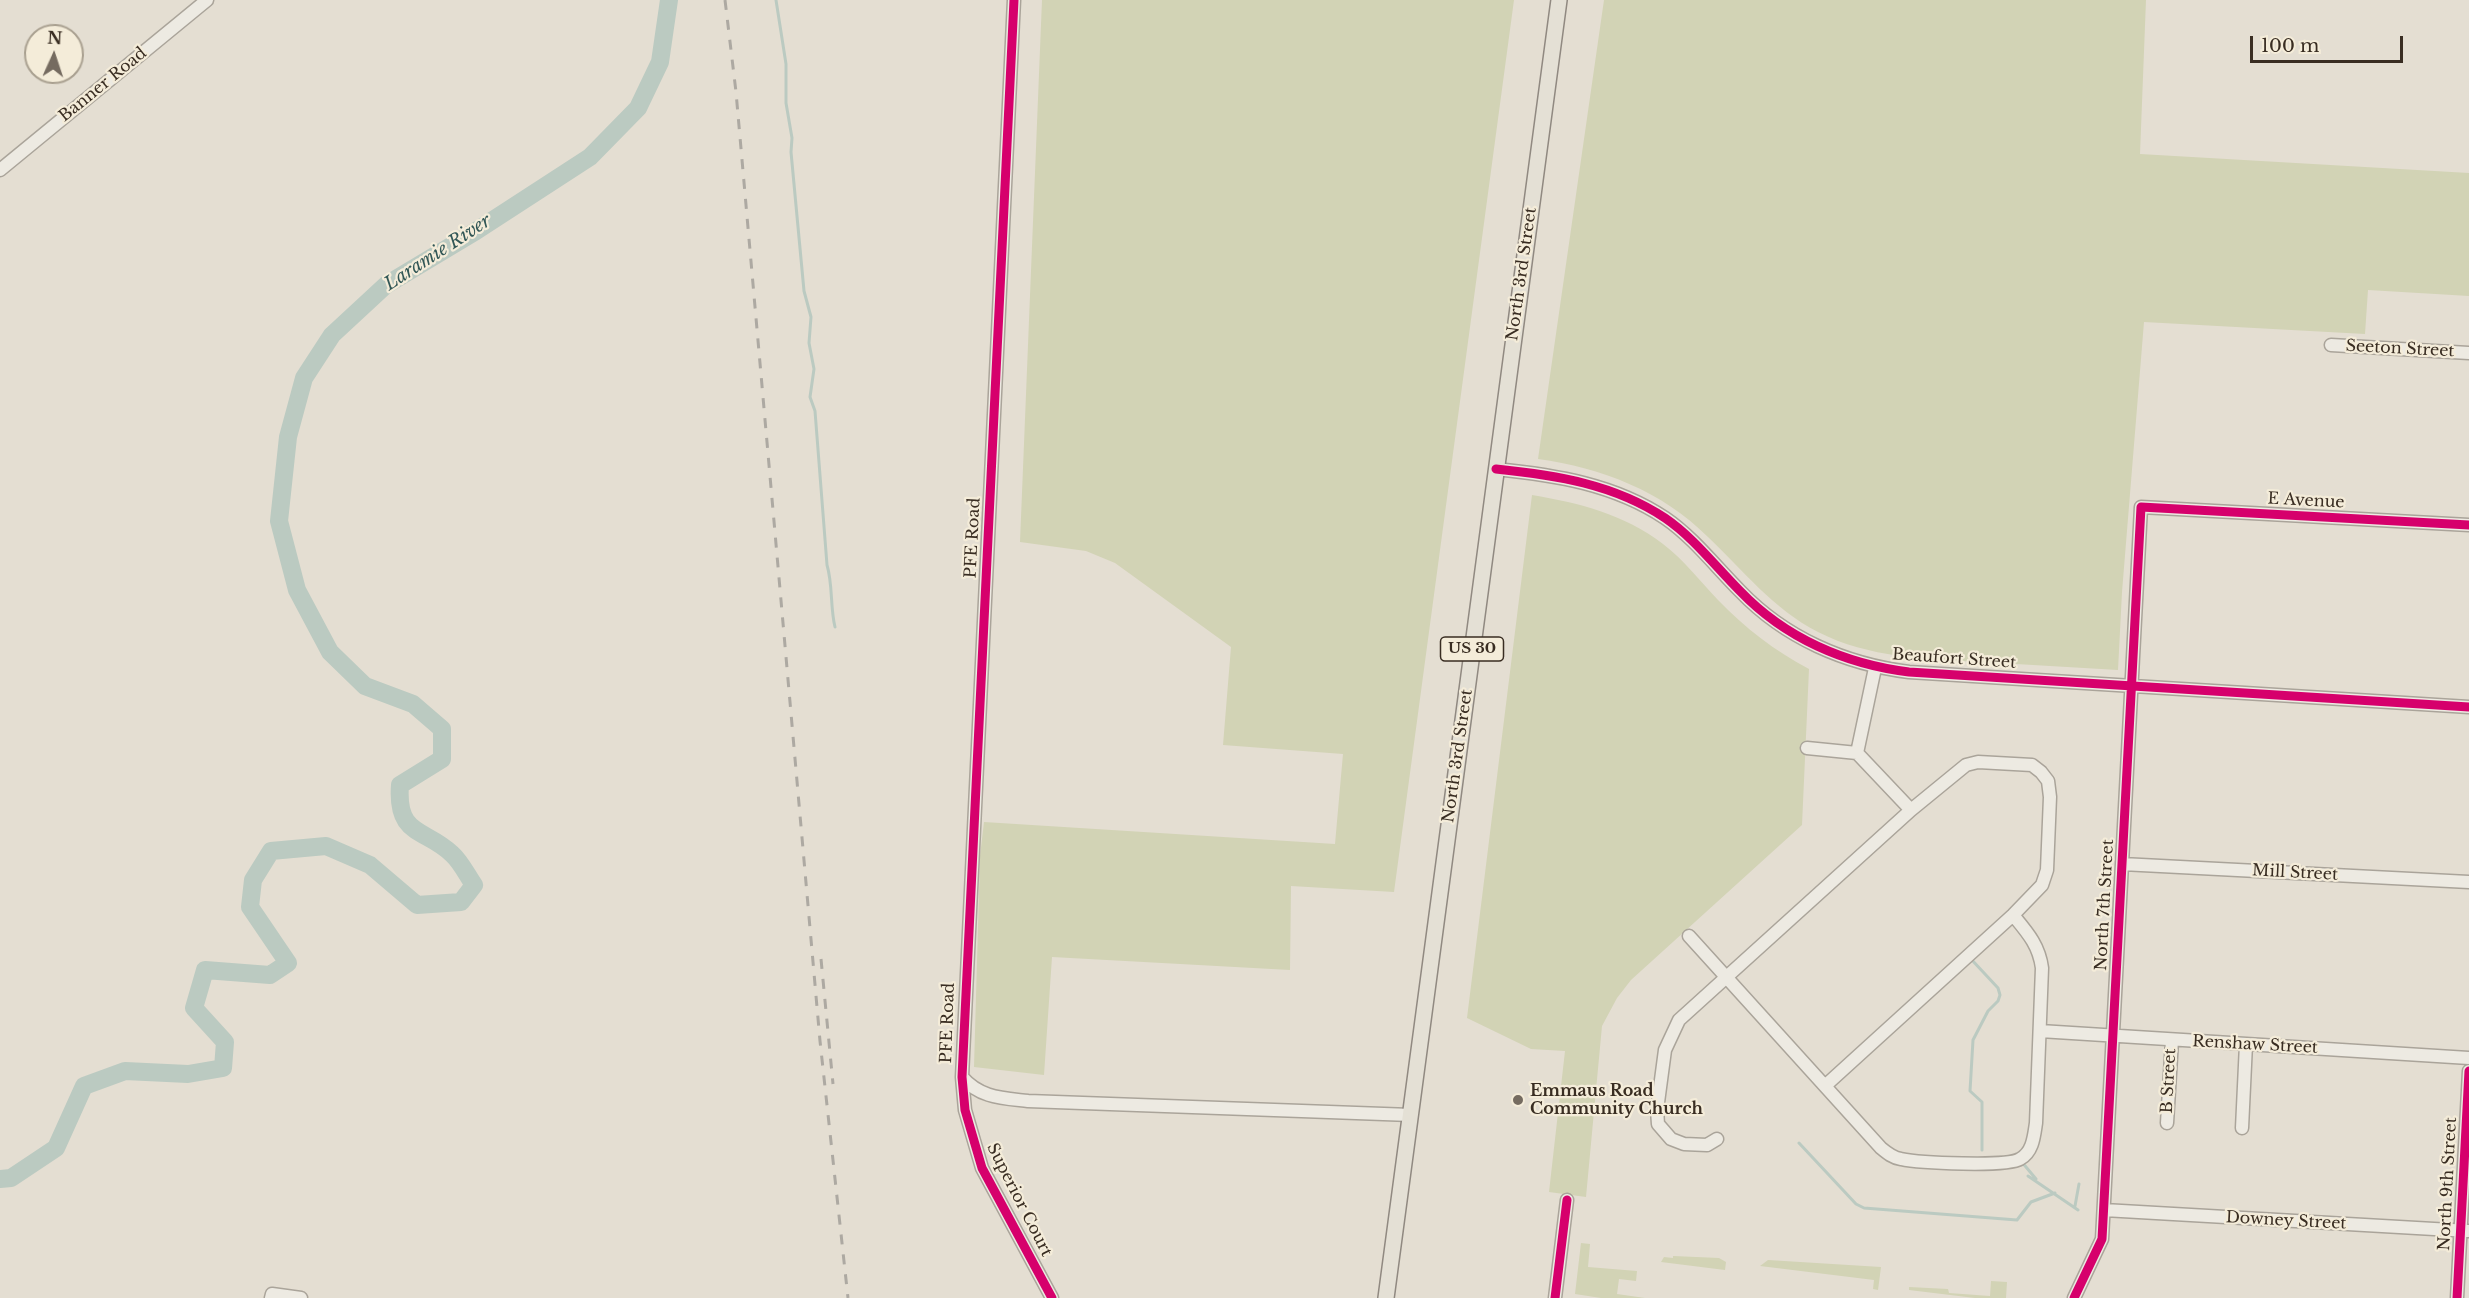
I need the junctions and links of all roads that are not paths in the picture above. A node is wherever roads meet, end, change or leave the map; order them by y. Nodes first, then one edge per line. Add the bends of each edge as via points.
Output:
1 (207, 0) edge
2 (1014, 0) edge
3 (1558, 0) edge
4 (0, 170) edge
5 (2331, 345) dead end
6 (2469, 353) edge
7 (1496, 469) junction
8 (2141, 507) joint
9 (2469, 525) edge
10 (1875, 668) junction
11 (2131, 685) junction
12 (2469, 707) edge
13 (1807, 748) dead end
14 (1857, 753) junction
15 (1911, 810) junction
16 (2122, 864) junction
17 (2469, 882) edge
18 (2013, 915) junction
19 (1689, 936) dead end
20 (1726, 977) junction
21 (2040, 1032) junction
22 (2113, 1037) junction
23 (2172, 1040) junction
24 (2246, 1044) junction
25 (2469, 1058) edge
26 (2469, 1071) edge
27 (962, 1077) junction
28 (1826, 1085) junction
29 (1411, 1115) junction
30 (2168, 1123) dead end
31 (2242, 1128) dead end
32 (1717, 1139) dead end
33 (1567, 1200) dead end
34 (2103, 1210) junction
35 (2465, 1231) edge
36 (272, 1296) edge
37 (301, 1298) edge
38 (1052, 1298) edge
39 (1386, 1298) edge
40 (1555, 1298) edge
41 (2074, 1298) edge
42 (2457, 1298) edge

1 - 4 street, Banner Road
2 - 27 street, PFE Road
3 - 7 main road, North 3rd Street / US 30
5 - 6 street, Seeton Street
7 - 10 street, Beaufort Street via 1568,479 1638,502 1667,519 1763,614 1818,647
7 - 29 main road, North 3rd Street / US 30
8 - 9 street, E Avenue
8 - 11 street, North 7th Street
10 - 11 street, Beaufort Street
10 - 14 street
11 - 12 street, Beaufort Street
11 - 16 street, North 7th Street
13 - 14 street
14 - 15 street
15 - 18 street via 1972,763 2021,763 2041,772 2048,781 2050,796 2047,870 2042,885
15 - 20 street
16 - 17 street, Mill Street
16 - 22 street, North 7th Street
18 - 21 street via 2040,954
18 - 28 street
19 - 20 street
20 - 28 street
20 - 32 street via 1679,1020 1670,1036 1657,1110 1658,1124 1671,1139 1694,1146
21 - 22 street, Renshaw Street
21 - 28 street via 2033,1142 2018,1161 1987,1164 1901,1159 1881,1148
22 - 23 street, Renshaw Street
22 - 34 street, North 7th Street
23 - 24 street, Renshaw Street
23 - 30 street, B Street
24 - 25 street, Renshaw Street
24 - 31 street
26 - 35 street, North 9th Street
27 - 29 street, PFE Road via 969,1086 990,1097 1028,1101
27 - 38 street, Superior Court via 965,1110 982,1168
29 - 39 main road, North 3rd Street / US 30
33 - 40 street
34 - 35 street, Downey Street
34 - 41 street, North 7th Street via 2102,1239
35 - 42 street, North 9th Street
36 - 37 street

